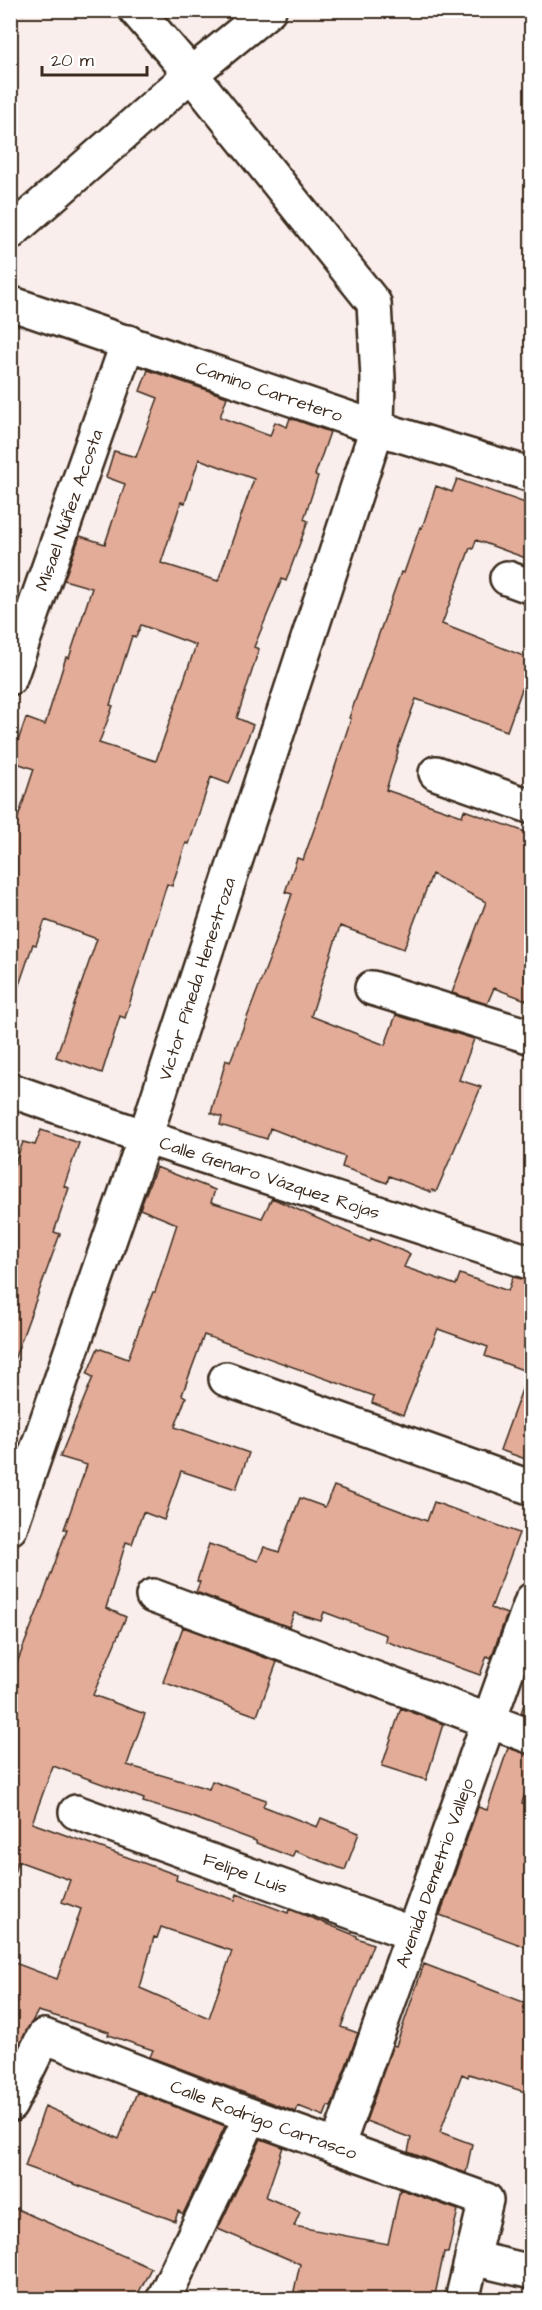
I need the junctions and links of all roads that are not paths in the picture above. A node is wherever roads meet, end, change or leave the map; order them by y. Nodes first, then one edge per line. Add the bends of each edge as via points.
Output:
1 (136, 10) edge
2 (269, 10) edge
3 (191, 74) junction
4 (10, 232) edge
5 (10, 303) edge
6 (128, 342) junction
7 (377, 428) junction
8 (531, 475) edge
9 (10, 678) edge
10 (436, 773) dead end
11 (531, 807) edge
12 (372, 988) dead end
13 (531, 1037) edge
14 (10, 1090) edge
15 (145, 1137) junction
16 (531, 1263) edge
17 (226, 1380) dead end
18 (531, 1488) edge
19 (10, 1528) edge
20 (153, 1596) dead end
21 (531, 1600) edge
22 (488, 1721) junction
23 (531, 1737) edge
24 (76, 1812) dead end
25 (414, 1934) junction
26 (10, 2105) edge
27 (251, 2116) junction
28 (337, 2147) junction
29 (472, 2258) junction
30 (531, 2272) edge
31 (163, 2300) edge
32 (462, 2300) edge

1 - 3 street, Víctor Pineda Henestroza
2 - 3 street
3 - 4 street
3 - 7 street, Víctor Pineda Henestroza via 374,303
5 - 6 street, Camino Carretero
6 - 7 street, Camino Carretero
6 - 9 street, Misael Núñez Acosta
7 - 8 street, Camino Carretero
7 - 15 street, Víctor Pineda Henestroza
10 - 11 street
12 - 13 street
14 - 15 street, Calle Genaro Vázquez Rojas
15 - 16 street, Calle Genaro Vázquez Rojas
15 - 19 street, Víctor Pineda Henestroza
17 - 18 street
20 - 22 street
21 - 22 street, Avenida Demetrio Vallejo
22 - 23 street
22 - 25 street, Avenida Demetrio Vallejo
24 - 25 street, Felipe Luis
25 - 28 street, Avenida Demetrio Vallejo
26 - 27 street, Calle Rodrigo Carrasco via 44,2036
27 - 28 street, Calle Rodrigo Carrasco
27 - 31 street
28 - 29 street, Calle Rodrigo Carrasco via 486,2200
29 - 30 street
29 - 32 street

